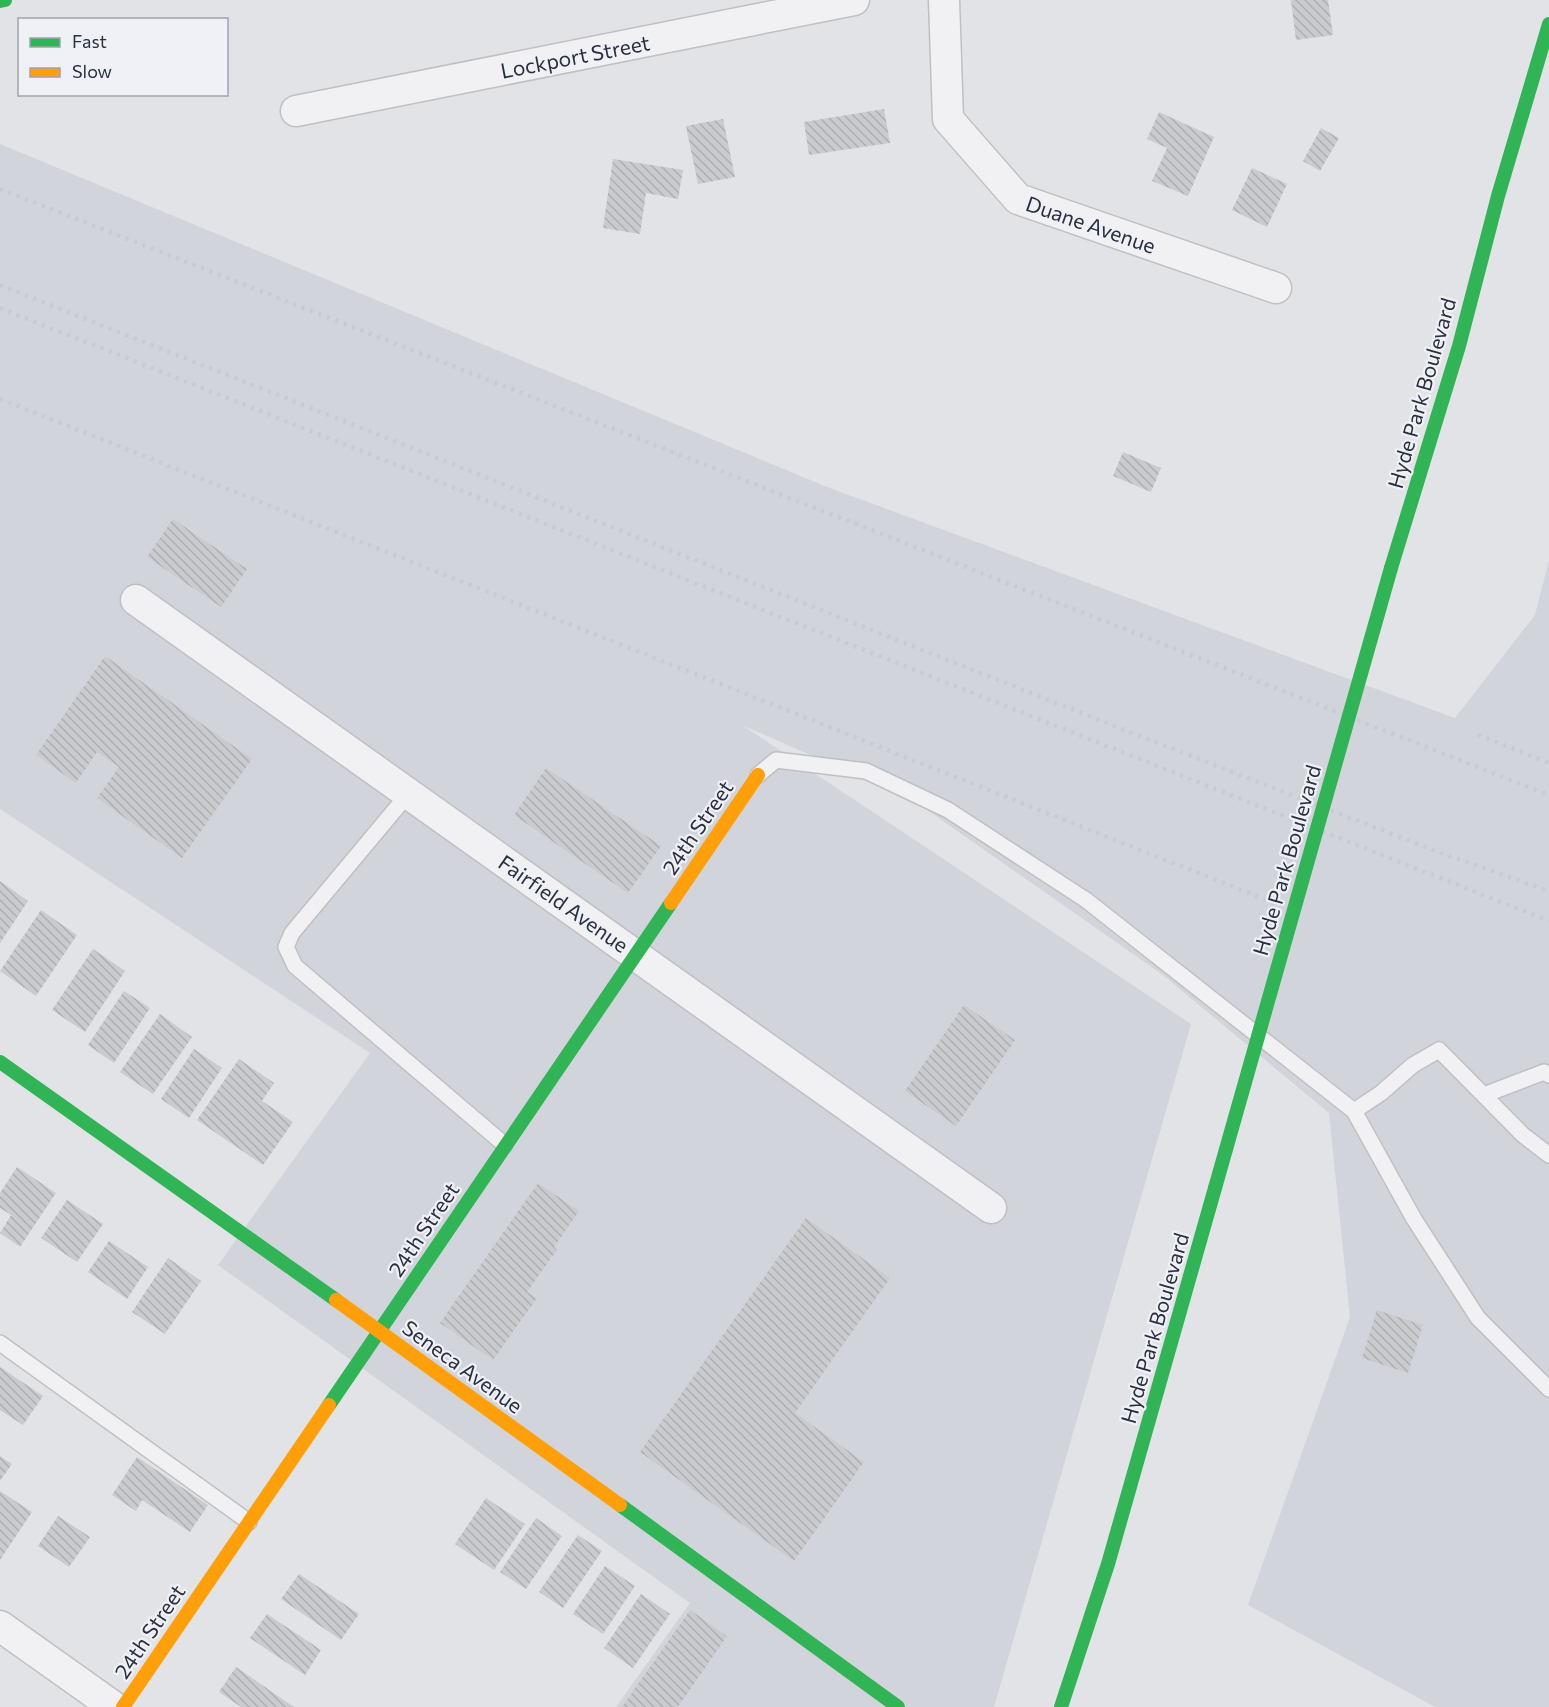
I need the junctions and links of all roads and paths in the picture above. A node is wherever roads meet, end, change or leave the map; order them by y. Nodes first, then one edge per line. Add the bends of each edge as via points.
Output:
1 (5, 0) edge
2 (854, 0) edge
3 (944, 0) edge
4 (0, 1) edge
5 (1549, 24) edge
6 (296, 111) dead end
7 (1276, 288) dead end
8 (136, 600) dead end
9 (758, 775) joint
10 (409, 793) junction
11 (636, 954) junction
12 (0, 1062) edge
13 (1549, 1075) edge
14 (1484, 1095) junction
15 (1354, 1111) junction
16 (506, 1145) junction
17 (1549, 1155) edge
18 (991, 1208) dead end
19 (379, 1331) junction
20 (0, 1343) edge
21 (1549, 1389) edge
22 (249, 1522) junction
23 (0, 1626) edge
24 (114, 1707) edge
25 (123, 1707) edge
26 (898, 1707) edge
27 (1061, 1707) edge

1 - 4 street
2 - 6 street, Lockport Street
3 - 7 street, Duane Avenue via 948,119 1018,199
5 - 27 street, Hyde Park Boulevard, bridge via 1108,1564
8 - 10 street, Fairfield Avenue
9 - 11 street, 24th Street
9 - 15 lane via 776,760 866,771 948,810 1086,900
10 - 11 street, Fairfield Avenue
10 - 16 lane via 292,933 286,948 295,966
11 - 16 street, 24th Street
11 - 18 street, Fairfield Avenue
12 - 19 street, Seneca Avenue
13 - 14 lane via 1544,1072
14 - 15 lane via 1439,1050
14 - 17 lane
15 - 21 lane via 1414,1219 1478,1318
16 - 19 street, 24th Street
19 - 22 street, 24th Street
19 - 26 street, Seneca Avenue
20 - 22 lane
22 - 25 street, 24th Street
23 - 24 street

